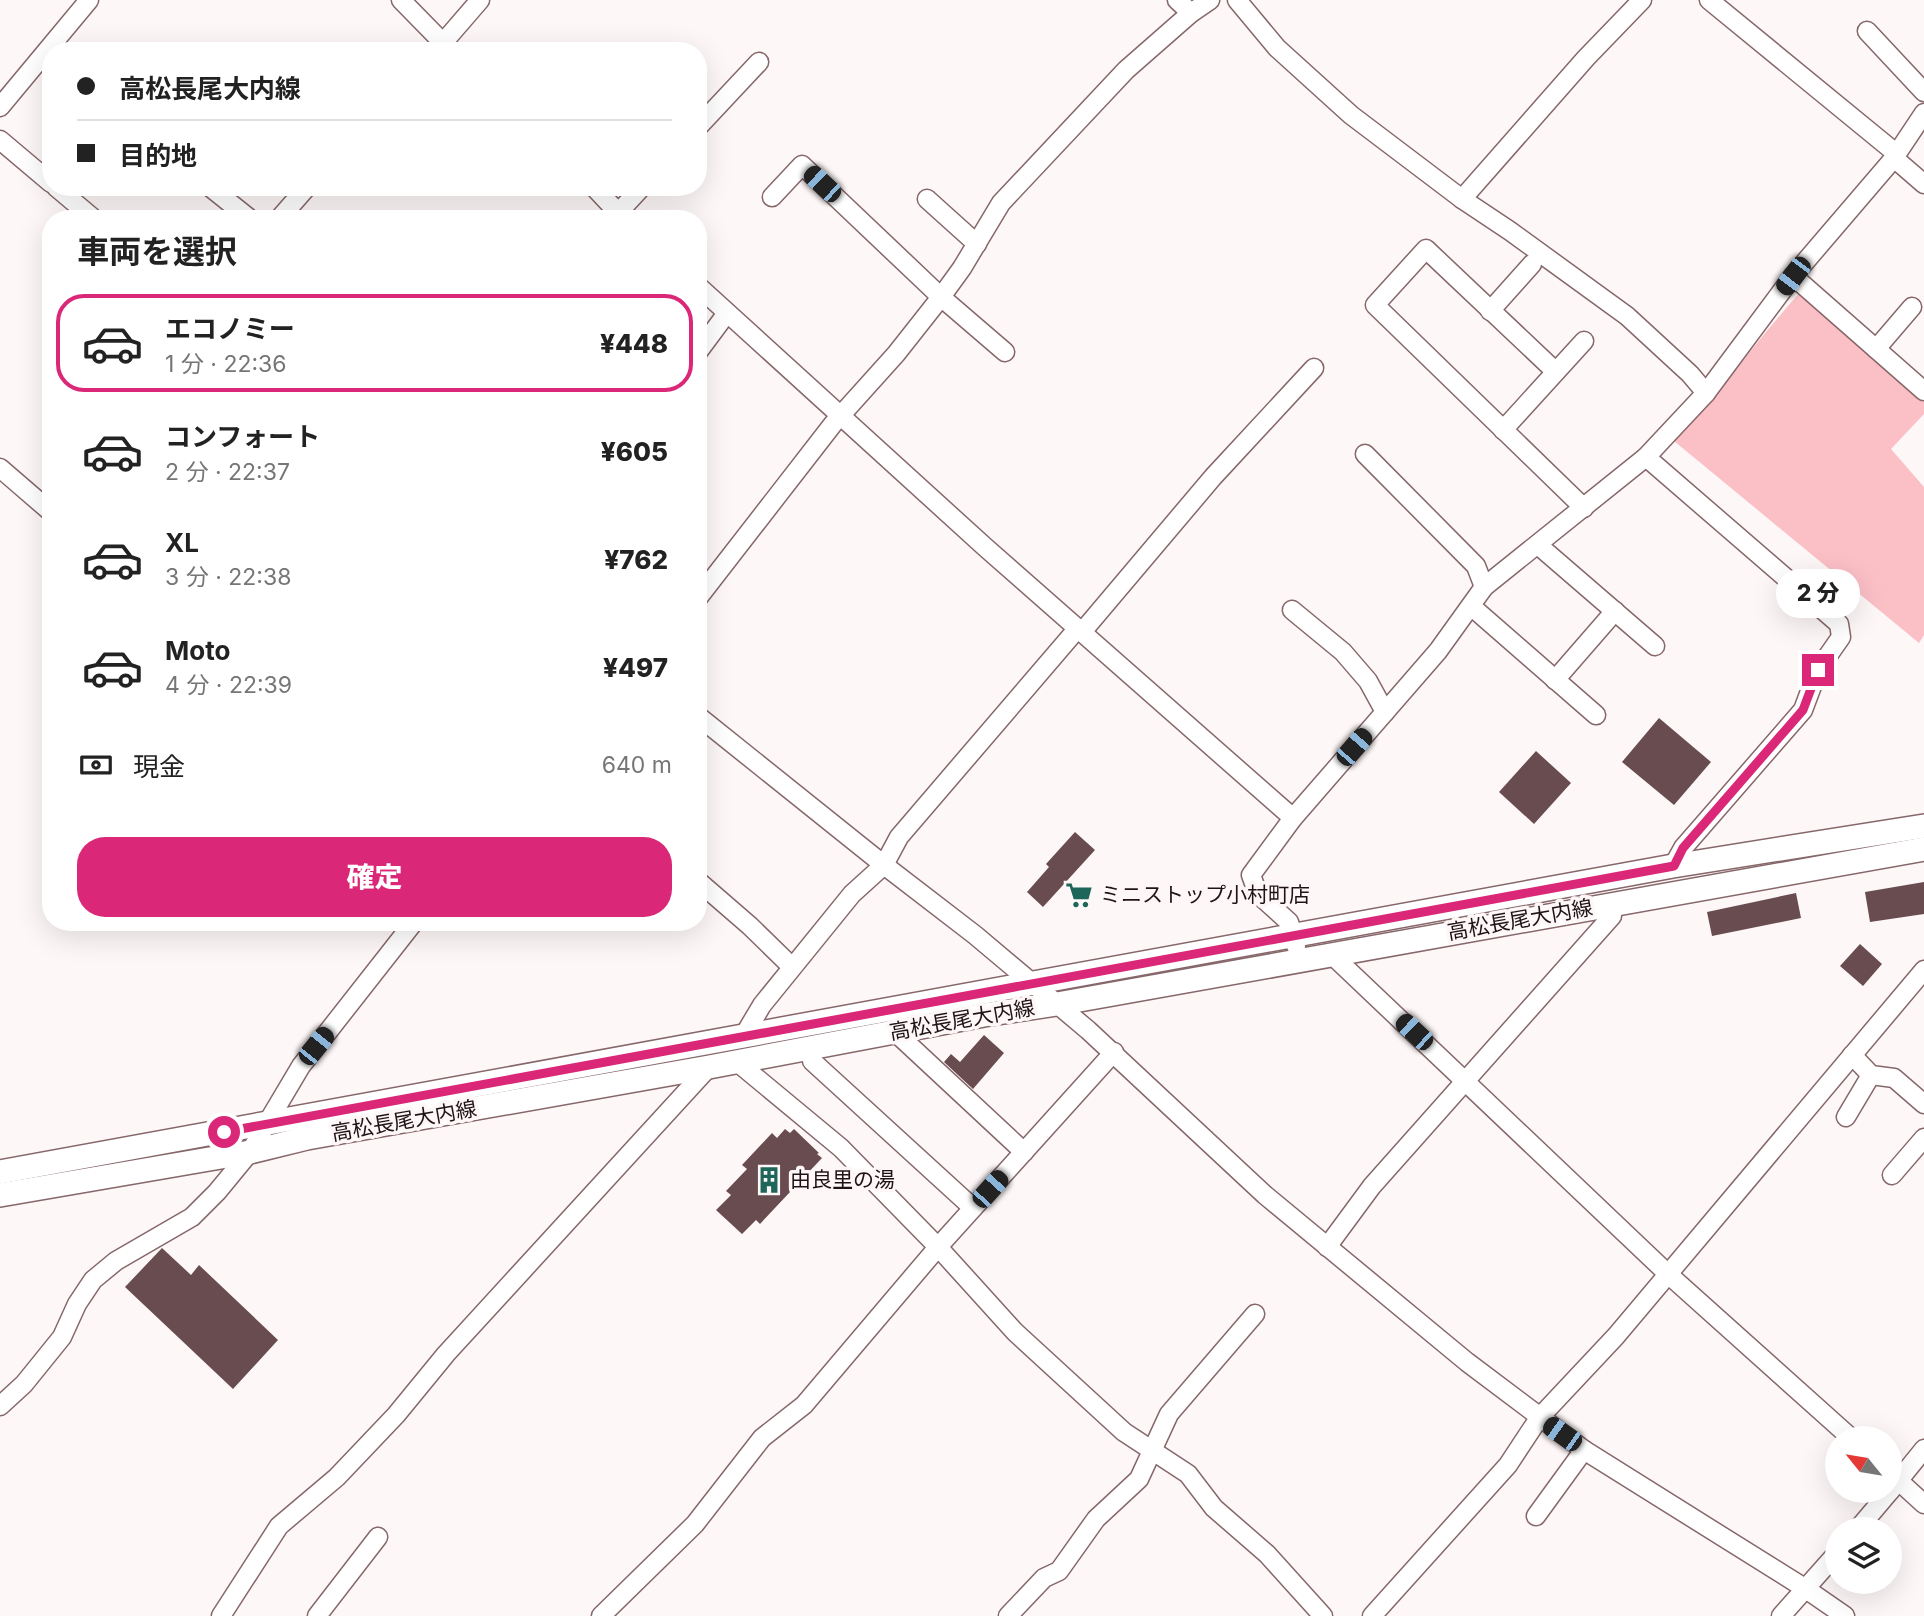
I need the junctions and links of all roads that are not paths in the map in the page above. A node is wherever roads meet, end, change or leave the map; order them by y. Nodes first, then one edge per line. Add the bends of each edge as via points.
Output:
1 (89, 0) edge
2 (401, 0) edge
3 (480, 0) edge
4 (1177, 0) edge
5 (1210, 0) edge
6 (1237, 0) edge
7 (1642, 0) edge
8 (1709, 0) edge
9 (1191, 13) junction
10 (1867, 31) dead end
11 (59, 42) edge
12 (438, 42) edge
13 (448, 42) edge
14 (759, 62) dead end
15 (42, 64) edge
16 (1924, 92) edge
17 (0, 107) edge
18 (1924, 113) edge
19 (707, 117) edge
20 (0, 140) edge
21 (1896, 156) junction
22 (42, 175) edge
23 (1924, 184) edge
24 (67, 196) edge
25 (221, 196) edge
26 (299, 196) edge
27 (602, 196) edge
28 (772, 197) dead end
29 (927, 199) dead end
30 (1462, 199) junction
31 (83, 210) edge
32 (239, 210) edge
33 (287, 210) edge
34 (615, 210) edge
35 (976, 244) junction
36 (1532, 264) dead end
37 (1793, 276) junction
38 (707, 294) edge
39 (941, 297) junction
40 (1912, 307) dead end
41 (1490, 310) junction
42 (727, 313) junction
43 (707, 340) edge
44 (1584, 341) dead end
45 (1876, 349) junction
46 (1005, 352) dead end
47 (1314, 368) dead end
48 (1555, 371) junction
49 (1924, 391) edge
50 (1706, 393) junction
51 (841, 415) junction
52 (1503, 430) junction
53 (1365, 454) dead end
54 (1646, 457) junction
55 (0, 468) edge
56 (42, 504) edge
57 (1584, 508) junction
58 (1538, 545) junction
59 (707, 586) edge
60 (1484, 587) junction
61 (1471, 606) junction
62 (1292, 610) dead end
63 (1615, 611) junction
64 (1080, 630) junction
65 (1655, 646) dead end
66 (1556, 680) junction
67 (1385, 712) junction
68 (1596, 715) dead end
69 (707, 723) edge
70 (1293, 818) junction
71 (1924, 826) edge
72 (1924, 849) edge
73 (884, 865) junction
74 (1674, 866) junction
75 (707, 889) edge
76 (1612, 904) junction
77 (407, 931) edge
78 (1294, 937) junction
79 (1331, 954) junction
80 (1300, 960) junction
81 (792, 967) junction
82 (1924, 970) edge
83 (1032, 984) junction
84 (1057, 1004) junction
85 (894, 1031) junction
86 (743, 1037) junction
87 (1114, 1052) junction
88 (1852, 1055) junction
89 (812, 1060) dead end
90 (736, 1061) junction
91 (709, 1067) junction
92 (1871, 1075) junction
93 (1466, 1081) junction
94 (1924, 1104) edge
95 (1846, 1117) dead end
96 (267, 1125) junction
97 (1924, 1138) edge
98 (250, 1152) junction
99 (1024, 1152) junction
100 (0, 1172) edge
101 (1892, 1175) dead end
102 (0, 1195) edge
103 (973, 1208) junction
104 (938, 1247) junction
105 (1327, 1247) junction
106 (1668, 1274) junction
107 (1255, 1314) dead end
108 (0, 1406) edge
109 (1539, 1418) junction
110 (1838, 1426) edge
111 (1924, 1449) edge
112 (1584, 1450) junction
113 (1152, 1451) junction
114 (1902, 1473) edge
115 (1902, 1490) edge
116 (1878, 1503) edge
117 (1924, 1504) edge
118 (1536, 1516) dead end
119 (1867, 1517) edge
120 (378, 1537) dead end
121 (1825, 1567) edge
122 (1806, 1589) junction
123 (221, 1616) edge
124 (317, 1616) edge
125 (601, 1616) edge
126 (1008, 1616) edge
127 (1323, 1616) edge
128 (1372, 1616) edge
129 (1781, 1616) edge
130 (1845, 1616) edge

1 - 11 street
2 - 12 street
3 - 13 street
4 - 9 street
5 - 9 street
6 - 30 street via 1278,48 1351,115
7 - 30 street
8 - 21 street
9 - 35 street via 1126,70 1001,203
10 - 16 street
14 - 19 street
15 - 17 street
18 - 21 street
20 - 22 street
21 - 23 street
21 - 37 street
24 - 31 street
25 - 32 street
26 - 33 street
27 - 34 street
28 - 39 street via 802,165
29 - 35 street
30 - 50 street via 1627,316
35 - 39 street
36 - 41 street
37 - 45 street
37 - 50 street
38 - 42 street
39 - 46 street
39 - 51 street
40 - 45 street
41 - 48 street
41 - 52 street via 1426,249 1375,305
42 - 43 street
42 - 51 street
44 - 48 street
45 - 49 street
47 - 64 street
48 - 52 street
50 - 54 street
51 - 59 street
51 - 64 street
52 - 57 street
53 - 60 street via 1476,566
54 - 57 street
54 - 74 street via 1839,624 1841,637 1818,670 1803,710 1683,848
55 - 56 street
57 - 58 street
58 - 60 street
58 - 63 street
60 - 61 street
61 - 66 street
61 - 67 street
62 - 67 street via 1343,652 1368,681
63 - 65 street
63 - 66 street
64 - 70 street
64 - 73 street via 899,836
66 - 68 street
67 - 70 street
69 - 73 street
70 - 78 street via 1251,875 1258,894 1289,922
71 - 74 main road, 高松長尾大内線
72 - 76 main road, 高松長尾大内線
73 - 81 street via 852,894
73 - 83 street
74 - 78 main road, 高松長尾大内線
75 - 81 street
76 - 79 main road, 高松長尾大内線
76 - 93 street via 1612,916
77 - 96 street via 301,1066
78 - 80 street
78 - 83 main road, 高松長尾大内線
79 - 80 main road, 高松長尾大内線
79 - 93 street
80 - 84 main road, 高松長尾大内線
81 - 86 street
82 - 88 street
83 - 84 street
83 - 86 main road, 高松長尾大内線
84 - 85 main road, 高松長尾大内線
84 - 87 street
85 - 90 main road, 高松長尾大内線
85 - 99 street
86 - 96 main road, 高松長尾大内線
87 - 99 street
87 - 105 street via 1265,1195
88 - 92 street
88 - 106 street
89 - 103 street
90 - 91 main road, 高松長尾大内線
90 - 104 street via 841,1148
91 - 98 main road, 高松長尾大内線
91 - 123 street via 446,1354 396,1415 337,1477 279,1526
92 - 94 street via 1894,1078
92 - 95 street
93 - 105 street via 1372,1186
93 - 106 street
96 - 98 street
96 - 100 main road, 高松長尾大内線
97 - 101 street
98 - 102 main road, 高松長尾大内線
98 - 108 street via 192,1217 116,1261 93,1280 62,1337
99 - 103 street
103 - 104 street
104 - 113 street via 1015,1332 1124,1432
104 - 125 street via 804,1405 762,1438 695,1524
105 - 109 street
106 - 109 street
106 - 110 street
107 - 113 street via 1169,1415
109 - 112 street
109 - 128 street via 1508,1465
111 - 114 street
112 - 118 street
112 - 122 street
113 - 126 street via 1139,1479 1096,1519 1059,1571 1044,1578
113 - 127 street via 1188,1474 1214,1508 1267,1554
115 - 117 street
116 - 119 street
120 - 124 street
121 - 122 street
122 - 129 street
122 - 130 street

